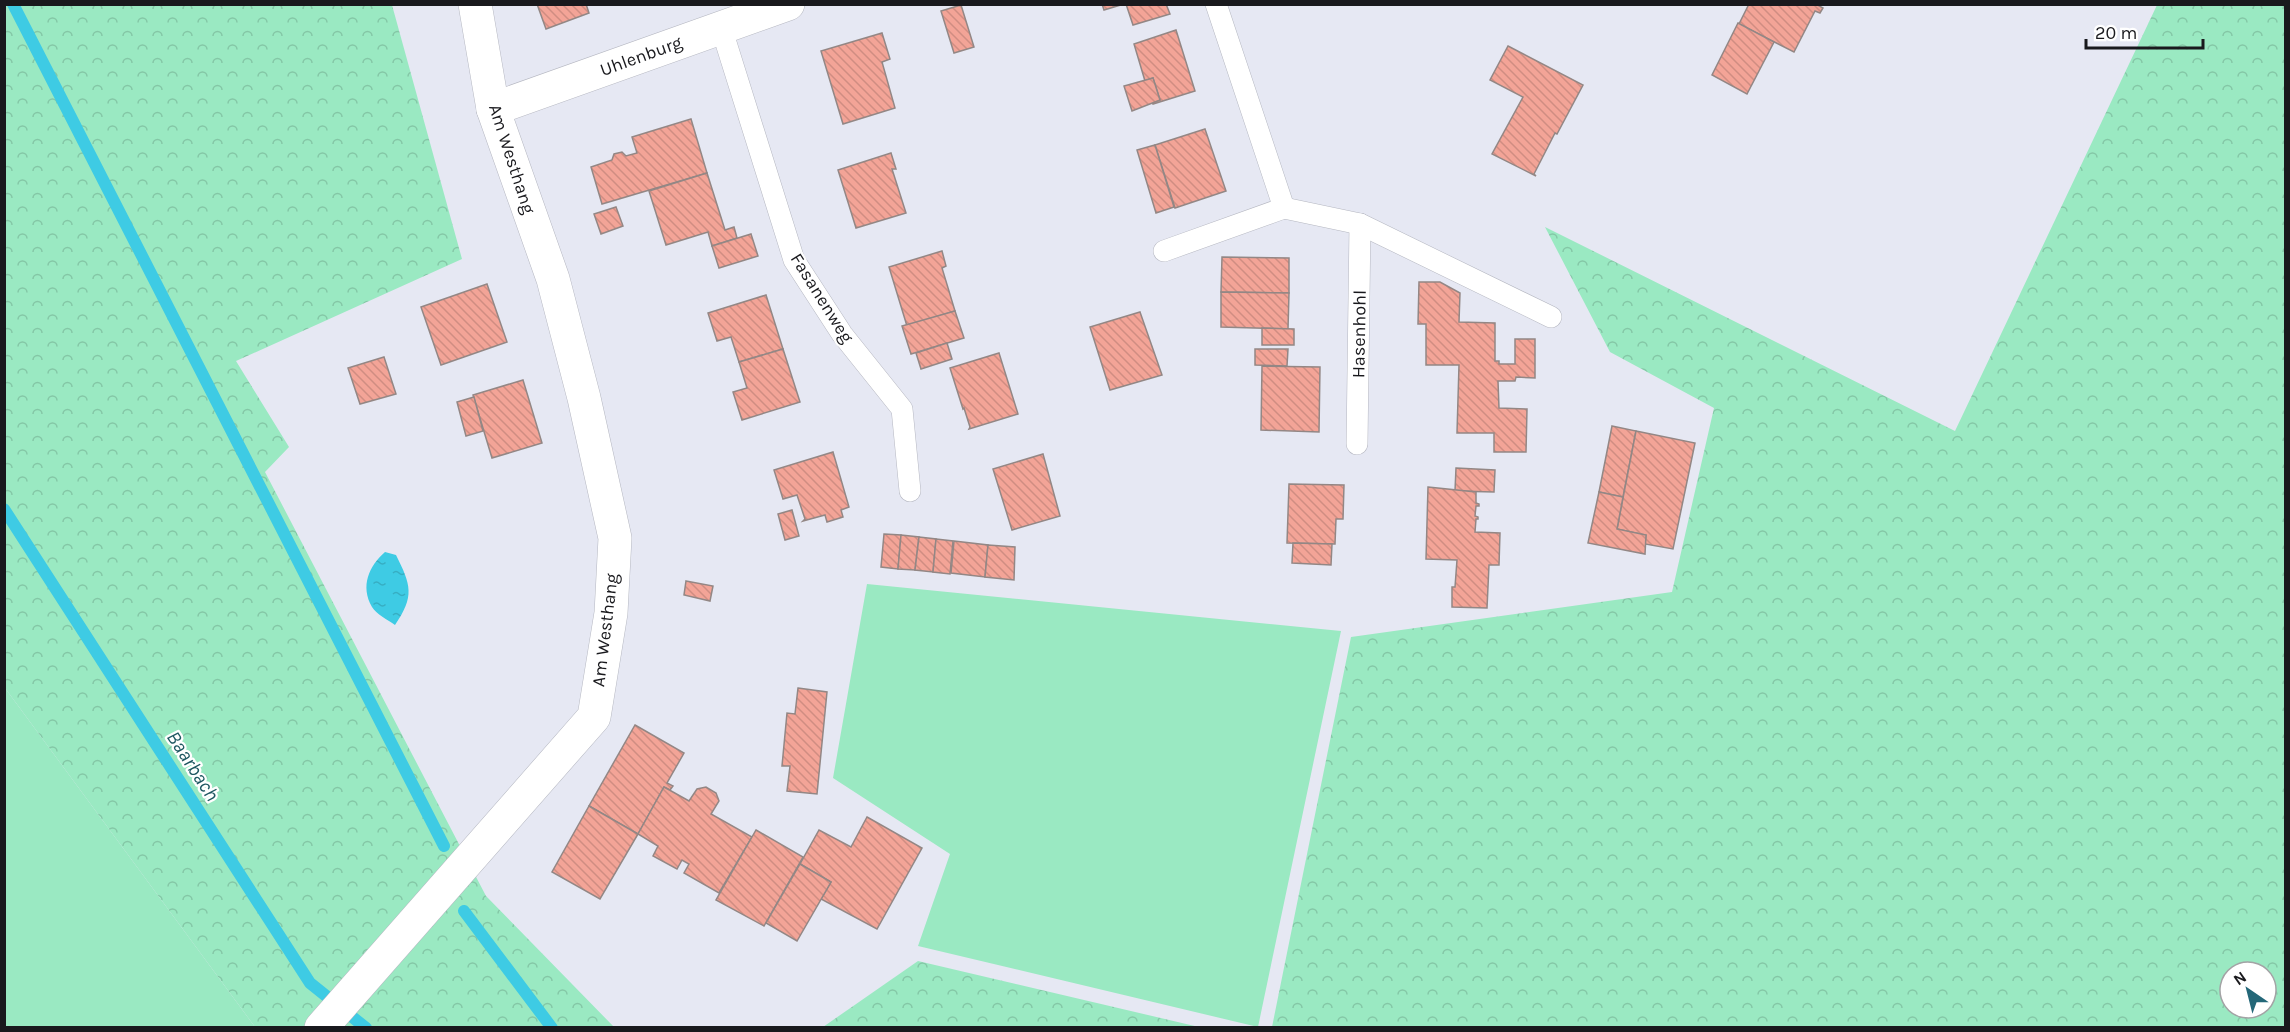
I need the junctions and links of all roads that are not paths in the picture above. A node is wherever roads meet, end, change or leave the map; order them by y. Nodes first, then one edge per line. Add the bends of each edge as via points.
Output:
1 (475, 4) edge
2 (788, 4) edge
3 (1216, 4) edge
4 (721, 27) junction
5 (494, 110) junction
6 (1284, 208) junction
7 (1360, 224) junction
8 (1164, 251) dead end
9 (1551, 317) dead end
10 (1357, 444) dead end
11 (909, 491) dead end
12 (321, 1028) edge

1 - 5 street, Am Westhang
2 - 4 street, Uhlenburg
3 - 6 lane
4 - 5 street, Uhlenburg
4 - 11 lane, Fasanenweg via 794,260 842,334 902,409
5 - 12 street, Am Westhang via 553,279 615,538 611,613 594,717
6 - 7 lane
6 - 8 lane
7 - 9 lane
7 - 10 lane, Hasenhohl

